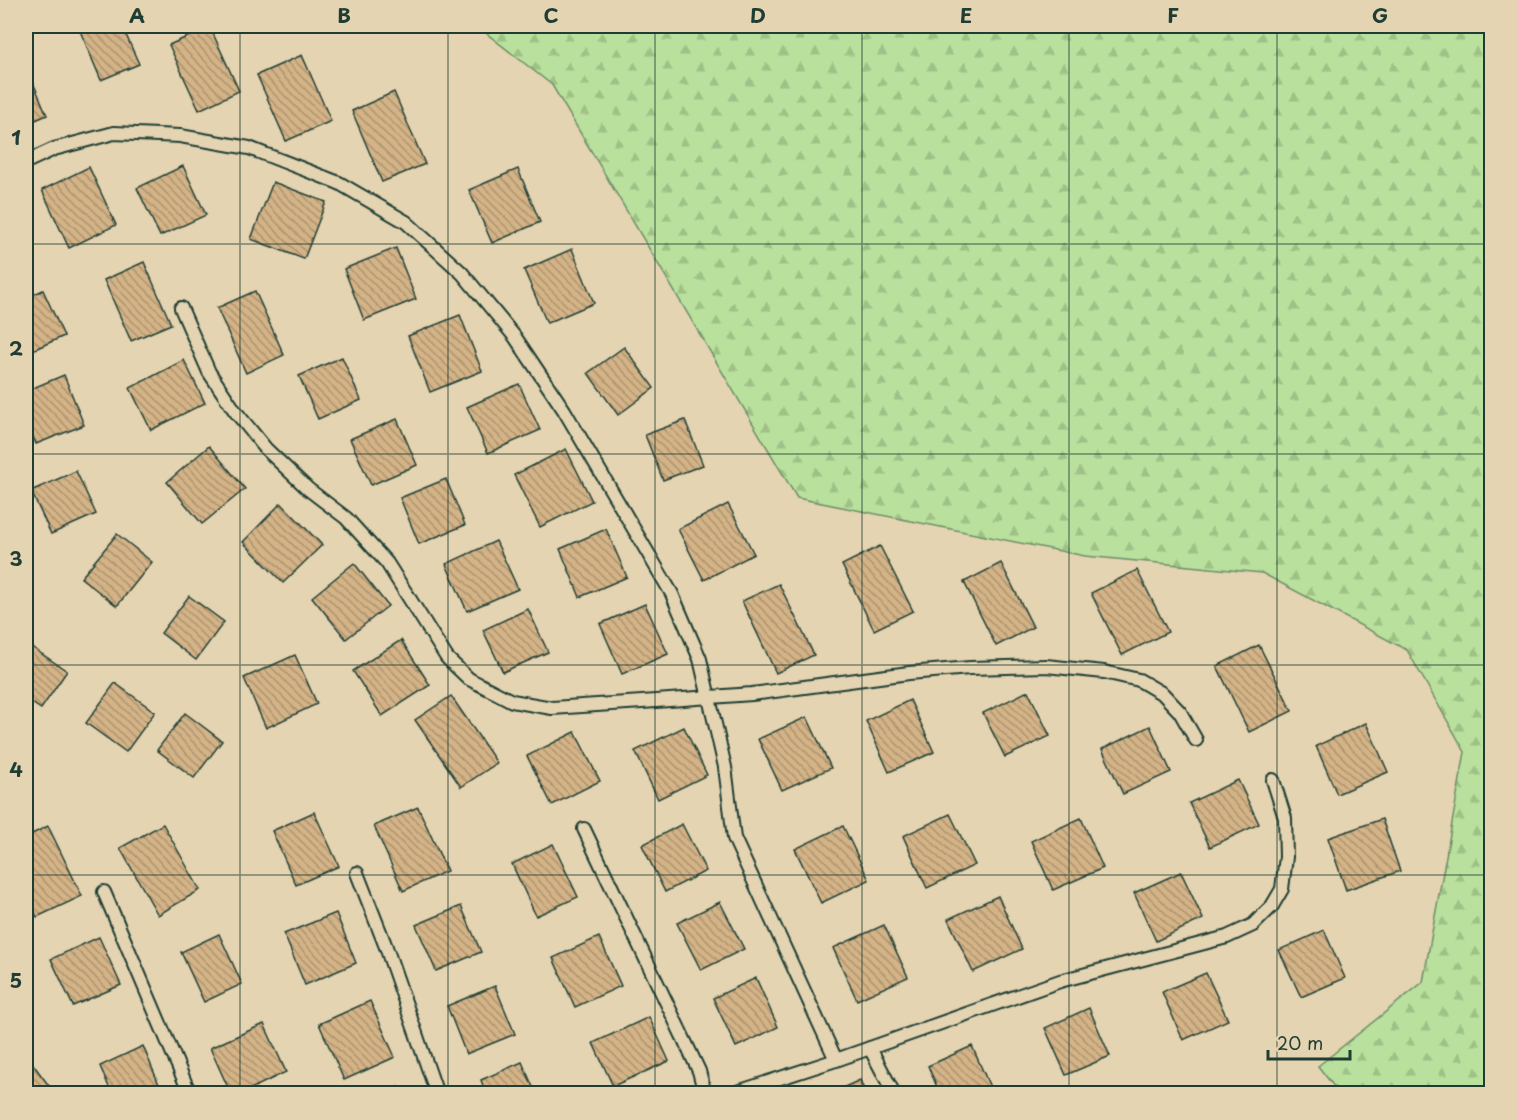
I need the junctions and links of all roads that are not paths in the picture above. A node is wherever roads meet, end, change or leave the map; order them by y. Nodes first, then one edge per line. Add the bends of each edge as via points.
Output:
1 (26, 162) edge
2 (181, 308) dead end
3 (709, 697) junction
4 (1196, 740) dead end
5 (1273, 780) dead end
6 (584, 829) dead end
7 (357, 873) dead end
8 (104, 892) dead end
9 (870, 1048) junction
10 (836, 1060) junction
11 (190, 1094) edge
12 (437, 1094) edge
13 (705, 1094) edge
14 (731, 1094) edge
15 (894, 1094) edge

1 - 3 lane via 54,149 114,133 180,136 249,148 339,183 406,222 462,273 515,338 564,410 672,594 700,659
2 - 3 lane via 209,372 235,411 266,450 346,518 387,563 447,658 469,679 512,701 552,708
3 - 4 lane via 909,673 1046,666 1139,680 1162,694 1180,712
3 - 10 lane via 725,767 734,837
5 - 9 lane via 1285,818 1282,889 1253,925 1227,937 1060,981
6 - 13 lane via 699,1071
7 - 12 lane
8 - 11 lane
9 - 10 lane
9 - 15 lane
10 - 14 lane

